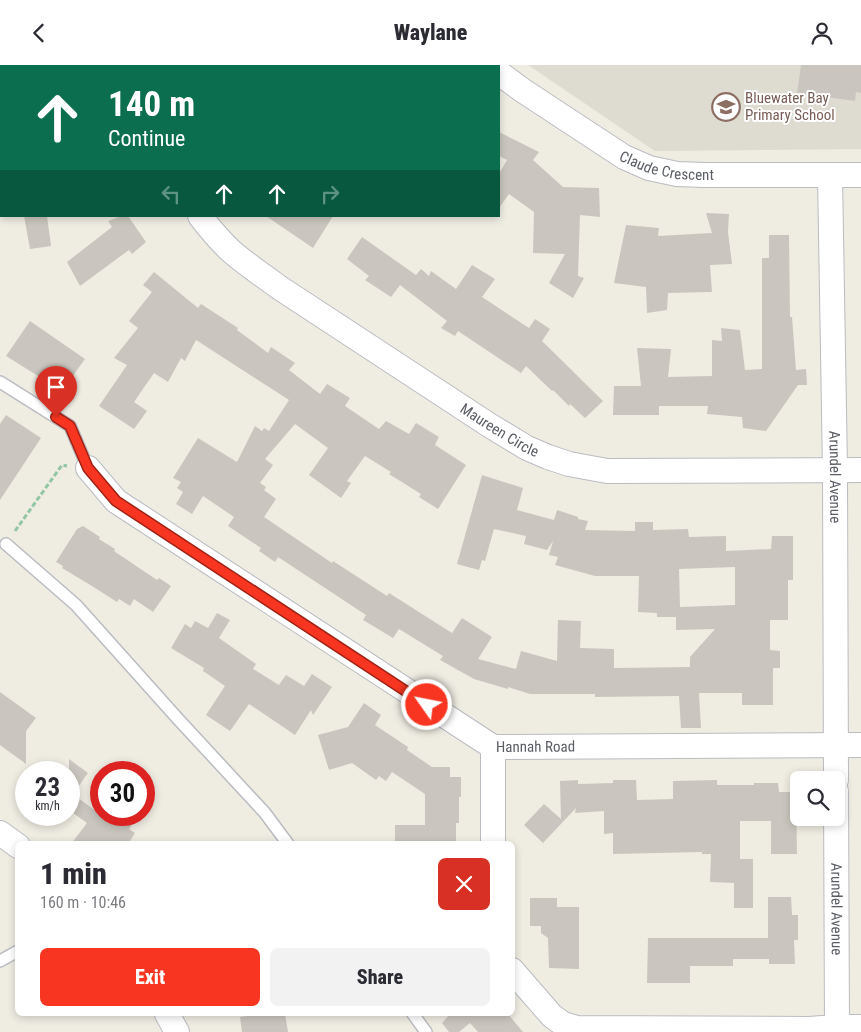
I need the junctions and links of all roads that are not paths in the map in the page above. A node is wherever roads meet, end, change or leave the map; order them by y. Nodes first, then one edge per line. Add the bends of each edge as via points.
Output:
1 (500, 74) edge
2 (830, 175) junction
3 (861, 175) edge
4 (201, 217) edge
5 (0, 382) edge
6 (88, 468) joint
7 (861, 470) edge
8 (835, 471) junction
9 (6, 544) road end
10 (836, 745) junction
11 (861, 745) edge
12 (493, 747) junction
13 (836, 771) edge
14 (836, 826) edge
15 (0, 833) edge
16 (286, 841) edge
17 (493, 841) edge
18 (15, 844) edge
19 (15, 953) edge
20 (0, 961) edge
21 (515, 973) edge
22 (168, 1016) edge
23 (414, 1016) edge
24 (837, 1027) junction
25 (861, 1027) edge
26 (809, 1031) edge
27 (177, 1032) edge
28 (426, 1032) edge

1 - 2 street, Claude Crescent via 624,157 650,168 676,174
2 - 3 street, Claude Crescent
2 - 8 street, Arundel Avenue
4 - 8 street, Maureen Circle via 232,251 280,288 490,425 548,457 607,471
5 - 6 lane via 70,426
6 - 12 street, Hannah Road via 116,501
7 - 8 street, Maureen Circle
8 - 10 street, Arundel Avenue
9 - 16 lane via 76,605 265,813
10 - 11 street, Hannah Road
10 - 12 street, Hannah Road
10 - 13 street, Arundel Avenue
12 - 17 street
14 - 24 street, Arundel Avenue
15 - 18 street
19 - 20 lane
21 - 26 street via 552,1016 576,1028
22 - 27 street
23 - 28 lane
24 - 25 street
24 - 26 street

